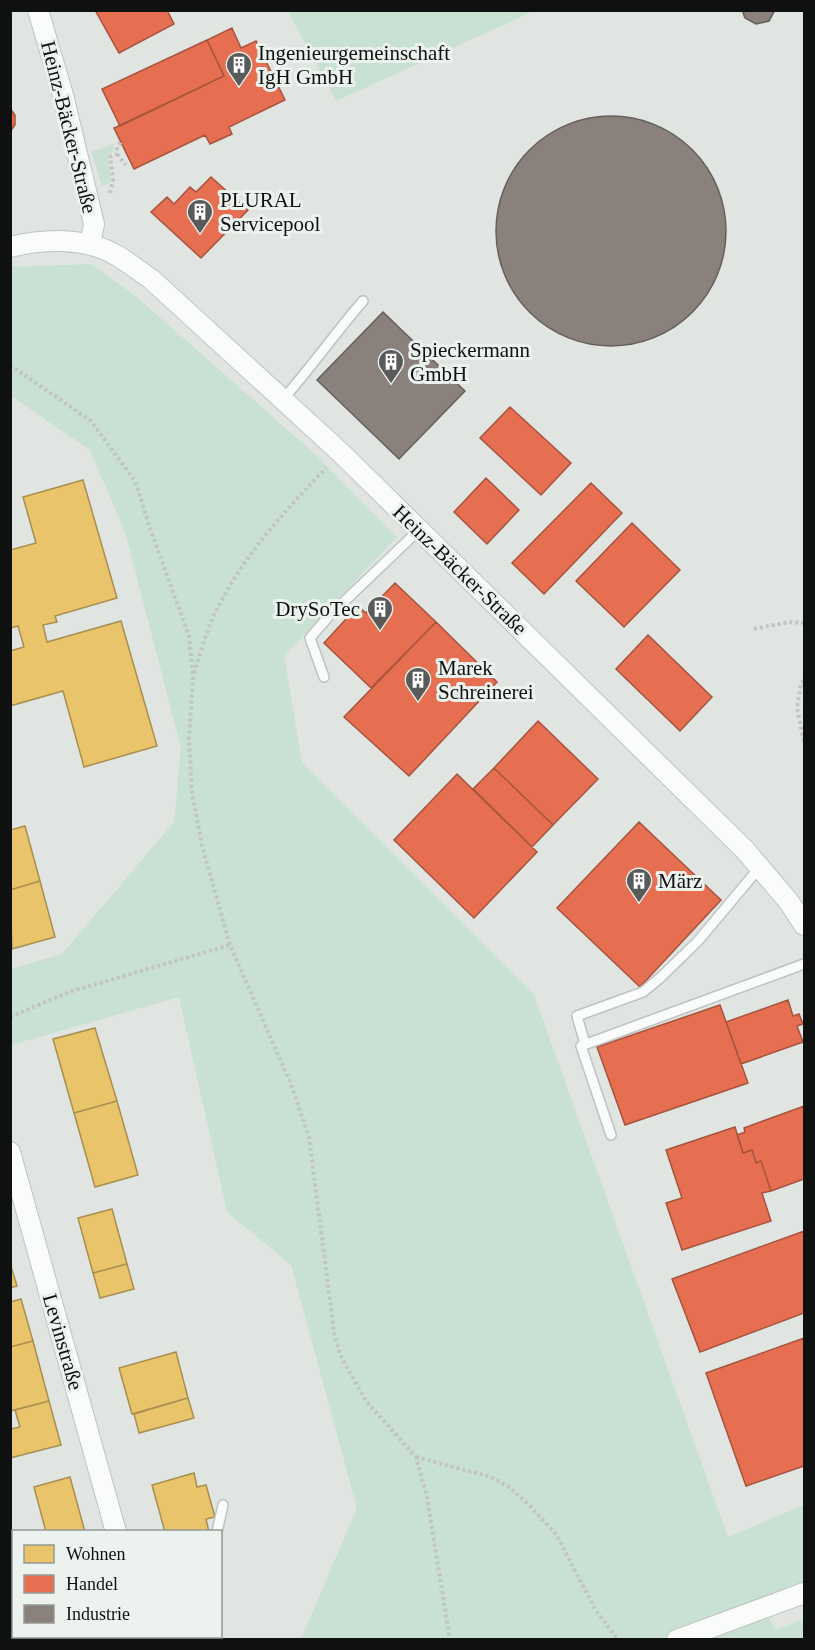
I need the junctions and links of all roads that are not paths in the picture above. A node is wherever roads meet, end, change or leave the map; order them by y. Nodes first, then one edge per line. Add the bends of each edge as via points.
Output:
1 (38, 10) edge
2 (90, 244) junction
3 (10, 247) edge
4 (363, 301) dead end
5 (282, 399) junction
6 (419, 530) junction
7 (324, 677) dead end
8 (760, 867) junction
9 (804, 925) edge
10 (804, 964) edge
11 (585, 1044) junction
12 (611, 1135) dead end
13 (10, 1152) edge
14 (223, 1505) dead end
15 (115, 1530) edge
16 (217, 1530) edge
17 (804, 1593) edge
18 (677, 1640) edge

1 - 2 street, Heinz-Bäcker-Straße via 94,224
2 - 3 street, Heinz-Bäcker-Straße via 46,241
2 - 5 street, Heinz-Bäcker-Straße via 117,255 151,279
4 - 5 lane
5 - 6 street, Heinz-Bäcker-Straße
6 - 7 lane via 309,638
6 - 8 street, Heinz-Bäcker-Straße
8 - 9 street, Heinz-Bäcker-Straße
8 - 11 lane via 698,941 643,992 577,1016
10 - 11 lane
11 - 12 lane via 581,1046
13 - 15 street, Levinstraße
14 - 16 lane
17 - 18 street

